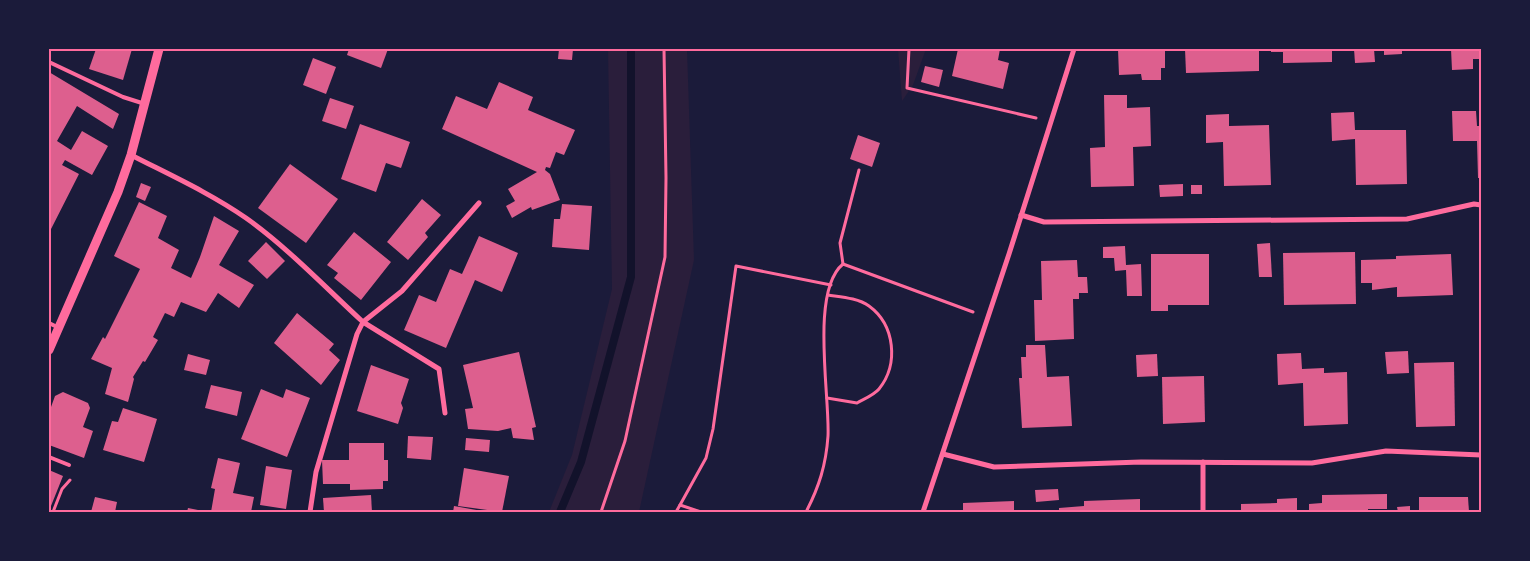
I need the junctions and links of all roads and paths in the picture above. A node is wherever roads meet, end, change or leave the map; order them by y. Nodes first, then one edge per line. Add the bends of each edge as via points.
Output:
1 (159, 49) edge
2 (664, 49) edge
3 (909, 49) edge
4 (1074, 49) edge
5 (49, 62) edge
6 (145, 104) junction
7 (1051, 122) junction
8 (131, 156) junction
9 (859, 170) dead end
10 (479, 203) dead end
11 (1481, 204) edge
12 (1021, 215) junction
13 (842, 264) junction
14 (831, 285) junction
15 (828, 295) junction
16 (988, 317) junction
17 (363, 322) junction
18 (49, 323) edge
19 (59, 328) junction
20 (49, 350) edge
21 (826, 398) junction
22 (445, 413) dead end
23 (943, 454) junction
24 (1481, 455) edge
25 (49, 457) edge
26 (1202, 462) junction
27 (68, 465) joint
28 (680, 504) junction
29 (53, 512) edge
30 (310, 512) edge
31 (602, 512) edge
32 (676, 512) edge
33 (701, 512) edge
34 (806, 512) edge
35 (923, 512) edge
36 (1203, 512) edge

1 - 6 street
2 - 31 path via 665,257 624,441
3 - 7 path via 907,88
4 - 7 street
5 - 6 lane
6 - 8 street
7 - 12 street
8 - 17 street via 246,218
8 - 19 street
9 - 13 path via 840,243
10 - 17 street via 402,291
11 - 12 street via 1407,219 1044,222
12 - 16 street
13 - 14 path via 836,269
13 - 16 path
14 - 15 path
14 - 28 path via 736,266 713,429 706,458
15 - 21 path via 824,317
15 - 21 path via 850,298 869,306 883,323 893,346 890,372 878,390 857,404
16 - 23 street
17 - 22 street via 439,369
17 - 30 street via 316,472
18 - 19 lane
19 - 20 street
21 - 34 path via 828,435 823,474
23 - 26 street via 994,467
23 - 35 street
24 - 26 street via 1386,451 1312,463
25 - 27 lane
26 - 36 street
27 - 29 path via 72,478 62,489
28 - 32 path
28 - 33 path

